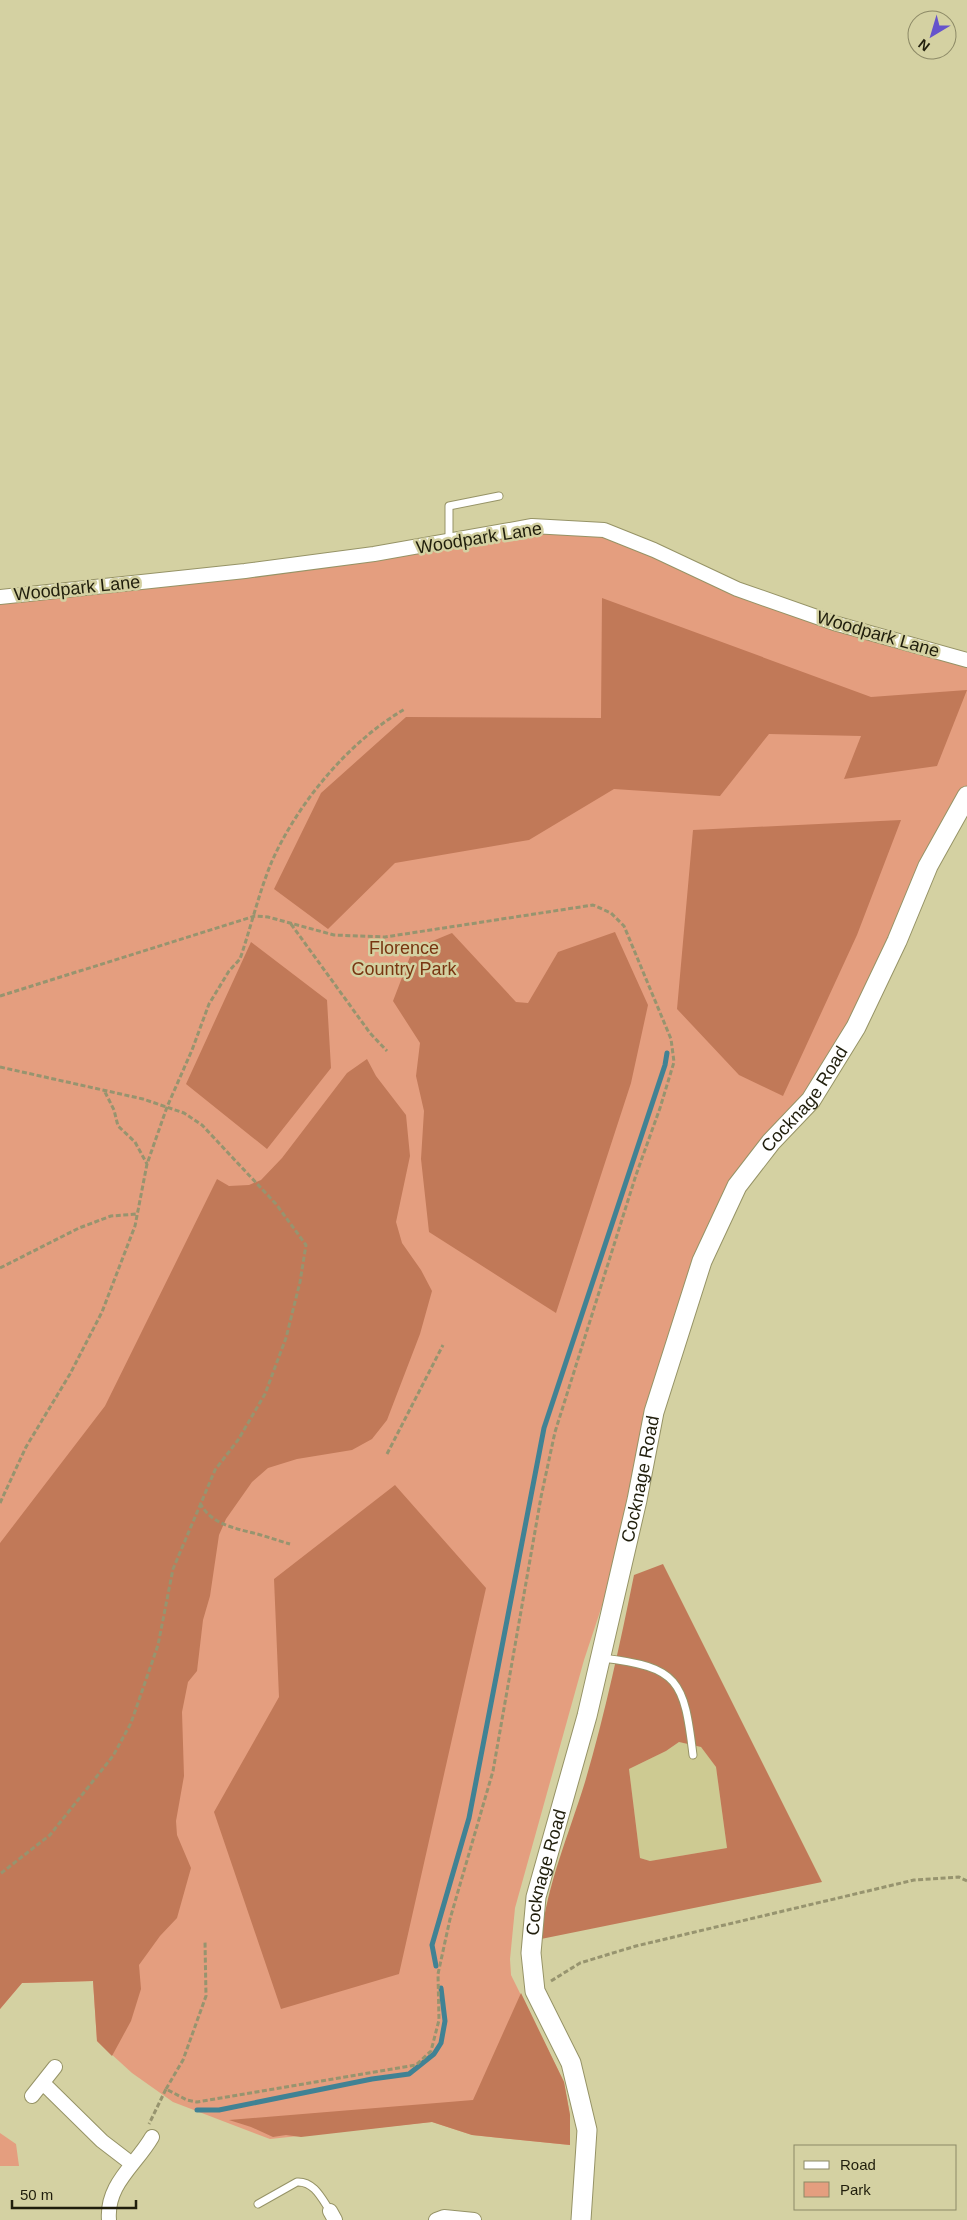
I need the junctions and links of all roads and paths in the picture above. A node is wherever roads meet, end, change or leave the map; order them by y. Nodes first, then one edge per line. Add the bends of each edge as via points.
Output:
1 (499, 496) dead end
2 (449, 541) junction
3 (0, 597) edge
4 (967, 660) edge
5 (405, 709) dead end
6 (967, 796) edge
7 (255, 916) junction
8 (290, 923) junction
9 (0, 996) edge
10 (388, 1050) dead end
11 (0, 1067) edge
12 (105, 1091) junction
13 (166, 1107) junction
14 (147, 1164) junction
15 (137, 1214) junction
16 (0, 1268) edge
17 (443, 1345) dead end
18 (387, 1454) dead end
19 (0, 1503) edge
20 (200, 1503) junction
21 (290, 1544) dead end
22 (600, 1657) junction
23 (692, 1755) dead end
24 (0, 1874) edge
25 (967, 1881) edge
26 (205, 1941) dead end
27 (535, 1991) junction
28 (55, 2067) dead end
29 (44, 2083) junction
30 (166, 2089) junction
31 (32, 2096) dead end
32 (152, 2137) joint
33 (132, 2164) junction
34 (258, 2204) dead end
35 (333, 2216) edge
36 (109, 2220) edge
37 (436, 2220) edge
38 (474, 2220) edge
39 (581, 2220) edge

1 - 2 lane via 449,506
2 - 3 street, Woodpark Lane via 254,570
2 - 4 street, Woodpark Lane via 532,526 604,530 737,589 834,623
5 - 7 path via 385,720 358,745 321,782 299,811 272,862
6 - 22 street, Cocknage Road via 928,866 856,1028 810,1100 771,1142 737,1186 702,1260 654,1412
7 - 8 path
7 - 9 path
7 - 13 path via 240,959 209,1004
8 - 10 path via 370,1033
8 - 30 path via 334,935 385,936 593,906 611,913 624,926 671,1039 674,1062 555,1432 493,1772 450,1920 438,1974 439,2020 431,2050 416,2065 197,2102
11 - 12 path
12 - 13 path
12 - 14 path via 118,1126 135,1142
13 - 14 path
13 - 20 path via 184,1113 202,1125 276,1204 306,1245 286,1338 265,1394 238,1440 215,1470
14 - 15 path
15 - 16 path via 111,1216 79,1228
15 - 19 path via 102,1312 70,1374 26,1447
17 - 18 path
20 - 21 path via 222,1524
20 - 24 path via 173,1569 158,1645 131,1723 113,1756 50,1835
22 - 23 lane via 653,1666 674,1681 688,1720
22 - 27 street, Cocknage Road via 587,1716 536,1897 530,1953
25 - 27 path via 959,1878 914,1880 636,1946 580,1963
26 - 30 path via 206,1996 183,2060
27 - 39 street, Cocknage Road via 570,2063 586,2130
28 - 29 street
29 - 31 street
29 - 33 street via 102,2141
30 - 32 path via 149,2124
32 - 33 street
33 - 36 street via 115,2186 108,2210
34 - 35 lane via 302,2182 314,2189
37 - 38 street via 444,2217

